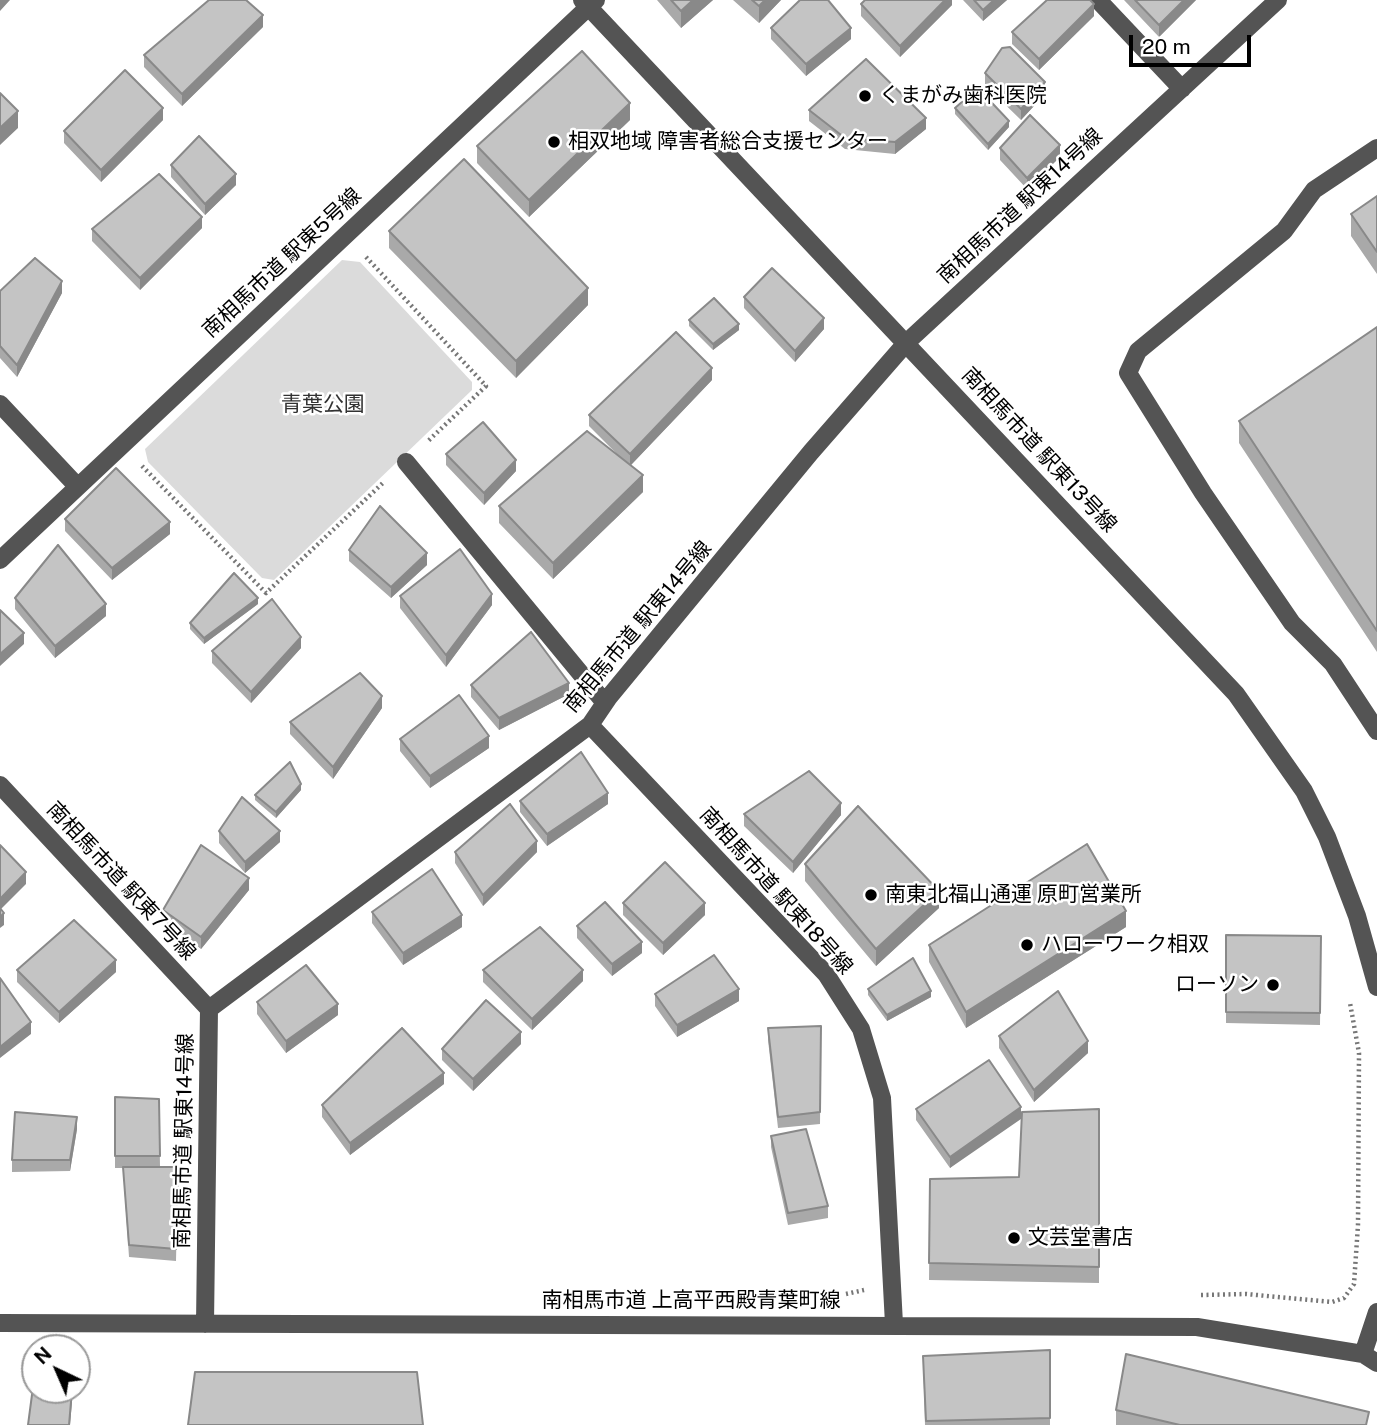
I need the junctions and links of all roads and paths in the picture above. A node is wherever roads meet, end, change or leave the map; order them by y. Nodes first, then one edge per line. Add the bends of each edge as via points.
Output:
1 (1098, 0) edge
2 (1278, 0) edge
3 (589, 3) edge
4 (1182, 89) junction
5 (1377, 148) edge
6 (345, 235) junction
7 (907, 342) junction
8 (0, 404) edge
9 (121, 445) junction
10 (406, 462) junction
11 (78, 486) junction
12 (0, 560) edge
13 (605, 703) junction
14 (590, 725) junction
15 (1377, 731) edge
16 (0, 785) edge
17 (1377, 987) edge
18 (1350, 1002) dead end
19 (209, 1009) junction
20 (1307, 1301) dead end
21 (1377, 1312) edge
22 (0, 1324) edge
23 (205, 1324) junction
24 (894, 1324) junction
25 (1370, 1359) edge

1 - 4 street
2 - 4 street, 南相馬市道 駅東14号線
3 - 6 street, 南相馬市道 駅東5号線
3 - 7 street, 南相馬市道 駅東13号線
4 - 7 street, 南相馬市道 駅東14号線
5 - 15 street via 1314,190 1284,231 1138,351 1128,373 1292,623 1333,664
6 - 9 street, 南相馬市道 駅東5号線
6 - 10 path via 486,386
7 - 13 street, 南相馬市道 駅東14号線
7 - 17 street, 南相馬市道 駅東13号線 via 1236,694 1304,791 1357,916
8 - 11 street
9 - 10 path via 267,593
9 - 11 street, 南相馬市道 駅東5号線
10 - 13 street
11 - 12 street, 南相馬市道 駅東5号線
13 - 14 street, 南相馬市道 駅東14号線
14 - 19 street, 南相馬市道 駅東14号線
14 - 24 street, 南相馬市道 駅東18号線 via 826,974 861,1030 882,1098
16 - 19 street, 南相馬市道 駅東7号線
18 - 20 path via 1359,1053 1354,1284 1343,1298 1332,1302
19 - 23 street, 南相馬市道 駅東14号線
21 - 25 street
22 - 23 street, 南相馬市道 上高平西殿青葉町線
23 - 24 street, 南相馬市道 上高平西殿青葉町線
24 - 25 street, 南相馬市道 上高平西殿青葉町線 via 1197,1327

